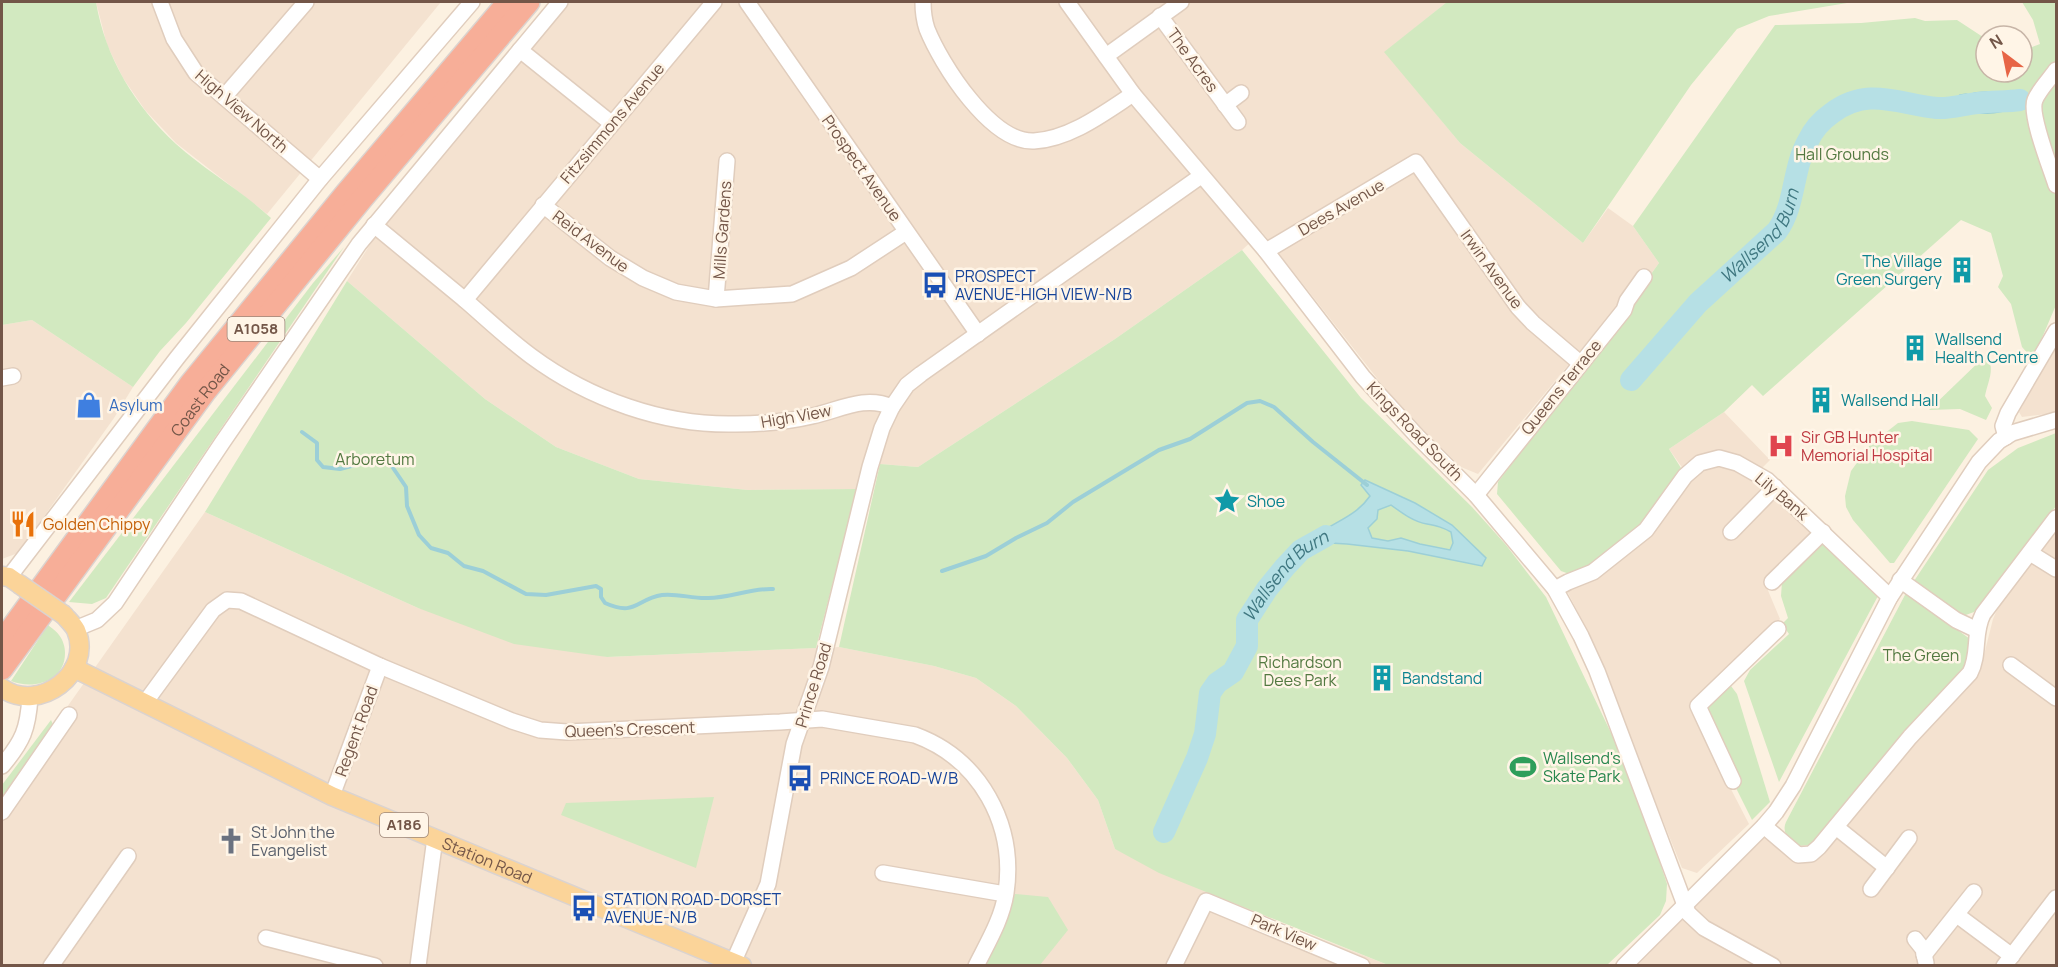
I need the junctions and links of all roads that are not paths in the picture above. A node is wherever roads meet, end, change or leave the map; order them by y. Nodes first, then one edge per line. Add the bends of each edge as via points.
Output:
1 (160, 2) edge
2 (306, 2) edge
3 (508, 2) edge
4 (528, 2) edge
5 (560, 2) edge
6 (714, 2) edge
7 (747, 2) edge
8 (922, 2) edge
9 (1067, 2) edge
10 (1181, 2) edge
11 (469, 3) edge
12 (1160, 16) junction
13 (520, 50) junction
14 (1106, 56) junction
15 (2056, 70) edge
16 (1241, 93) dead end
17 (1133, 94) junction
18 (224, 97) junction
19 (1225, 105) junction
20 (1238, 122) dead end
21 (611, 123) junction
22 (727, 161) dead end
23 (1416, 162) joint
24 (1201, 176) junction
25 (320, 179) junction
26 (2056, 185) edge
27 (543, 205) junction
28 (374, 225) junction
29 (906, 232) junction
30 (1266, 251) junction
31 (1644, 277) dead end
32 (716, 299) junction
33 (465, 300) junction
34 (2056, 331) edge
35 (978, 334) junction
36 (1580, 363) junction
37 (892, 407) junction
38 (2056, 420) edge
39 (2006, 437) junction
40 (1775, 487) junction
41 (1476, 495) junction
42 (2056, 518) edge
43 (1731, 532) dead end
44 (1824, 532) junction
45 (2030, 553) junction
46 (2056, 568) edge
47 (10, 579) edge
48 (1900, 580) junction
49 (1772, 582) dead end
50 (1555, 589) junction
51 (1890, 597) junction
52 (75, 629) junction
53 (1778, 629) dead end
54 (1977, 630) junction
55 (2, 641) edge
56 (2011, 665) dead end
57 (380, 666) junction
58 (74, 668) junction
59 (2, 669) edge
60 (5, 690) edge
61 (30, 697) junction
62 (2056, 698) edge
63 (144, 704) junction
64 (69, 715) dead end
65 (802, 719) junction
66 (2, 766) edge
67 (1733, 782) dead end
68 (332, 796) junction
69 (2, 812) edge
70 (1764, 826) junction
71 (1836, 827) junction
72 (435, 838) junction
73 (1909, 838) dead end
74 (128, 856) dead end
75 (1887, 868) junction
76 (883, 873) dead end
77 (1871, 889) dead end
78 (1974, 892) dead end
79 (1005, 894) junction
80 (2056, 901) edge
81 (1684, 905) junction
82 (1957, 915) junction
83 (266, 938) dead end
84 (1915, 939) dead end
85 (1926, 960) edge
86 (2008, 961) edge
87 (738, 964) edge
88 (51, 966) edge
89 (375, 966) edge
90 (418, 966) edge
91 (976, 966) edge
92 (1174, 966) edge
93 (1362, 966) edge
94 (1624, 966) edge
95 (1773, 966) edge

1 - 18 street, High View North via 174,39 196,73
2 - 18 street
3 - 55 highway, Coast Road / A1058 via 190,384
4 - 59 highway, Coast Road / A1058 via 204,392
5 - 13 street
6 - 21 street, Fitzsimmons Avenue
7 - 29 street, Prospect Avenue
8 - 17 street via 926,27 945,62 980,112 996,127 1014,136 1031,141 1050,139 1089,122
9 - 14 street, Kings Road South
10 - 12 street, The Acres
11 - 25 street
12 - 14 street, The Acres
12 - 19 street, The Acres
13 - 21 street
13 - 28 street
14 - 17 street, Kings Road South
15 - 26 street via 2033,106
16 - 19 street, The Acres
17 - 24 street, Kings Road South
18 - 25 street, High View North
19 - 20 street, The Acres
21 - 27 street, Fitzsimmons Avenue
22 - 32 street, Mills Gardens
23 - 30 street, Dees Avenue
23 - 36 street, Irwin Avenue via 1518,307
24 - 30 street, Kings Road South
24 - 35 street
25 - 47 street via 177,358
27 - 32 street, Reid Avenue via 610,258 643,278 676,292
27 - 33 street, Fitzsimmons Avenue
28 - 33 street, High View
28 - 52 street via 115,603 97,620
29 - 32 street, Reid Avenue via 852,268 792,294
29 - 35 street, Prospect Avenue
30 - 41 street, Kings Road South via 1363,377
31 - 36 street, Queens Terrace via 1624,310
33 - 37 street, High View via 530,356 573,383 667,418 701,424 757,424 814,416 862,402
34 - 39 street via 2008,413 2003,426
35 - 37 street via 914,379
36 - 41 street, Queens Terrace
37 - 65 street, Prince Road via 870,467 820,667
38 - 39 street
39 - 48 street via 1979,462
40 - 43 street
40 - 44 street, Lily Bank
40 - 50 street, Lily Bank via 1731,461 1706,460 1685,476 1646,530 1593,572
41 - 50 street, Kings Road South
42 - 45 street
44 - 49 street
44 - 51 street, Lily Bank
45 - 46 street
45 - 54 street via 1983,614
47 - 52 main road, bridge via 64,615
48 - 51 street
48 - 54 street via 1956,620
50 - 81 street, Kings Road South via 1597,671
51 - 70 street via 1792,786
52 - 58 main road via 79,648
53 - 67 street via 1698,706
54 - 71 street via 1978,652 1970,673 1920,725
56 - 62 street via 2027,685
57 - 63 street, Queen's Crescent via 241,601 227,600 213,610
57 - 65 street, Queen's Crescent via 540,730 567,732
57 - 68 street, Regent Road
58 - 61 main road via 49,693
58 - 63 main road, Station Road / A186
60 - 61 main road
61 - 66 street via 26,730
63 - 68 main road, Station Road / A186
64 - 69 street
65 - 79 street, Queen's Crescent via 915,735 940,746 966,766 985,789 998,816 1007,857
65 - 87 street, Prince Road via 768,884
68 - 72 main road, Station Road / A186
70 - 71 street via 1802,856 1815,851
70 - 81 street
71 - 75 street
72 - 87 main road, Station Road / A186
72 - 90 street
73 - 75 street
74 - 88 street
75 - 77 street
76 - 79 street
78 - 82 street
79 - 91 street, Queen's Crescent via 996,925
80 - 86 street
81 - 94 street
81 - 95 street via 1704,928
82 - 85 street
82 - 86 street
83 - 89 street
84 - 85 street
92 - 93 street, Park View via 1206,901

